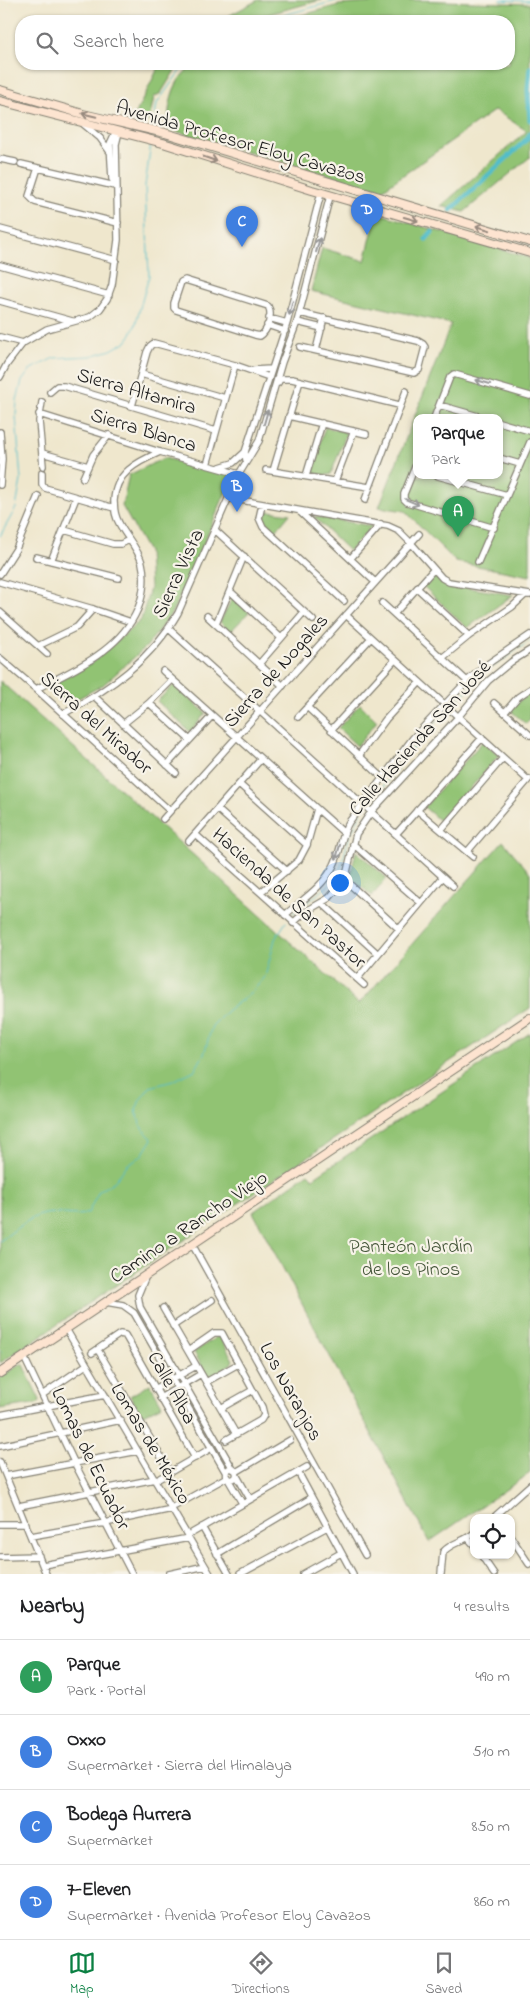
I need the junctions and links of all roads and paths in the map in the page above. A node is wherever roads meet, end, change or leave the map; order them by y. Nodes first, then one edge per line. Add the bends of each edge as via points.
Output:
1 (0, 90) edge
2 (0, 101) edge
3 (82, 123) junction
4 (117, 132) junction
5 (111, 155) junction
6 (0, 159) edge
7 (38, 168) junction
8 (314, 178) junction
9 (115, 184) junction
10 (345, 187) junction
11 (326, 193) junction
12 (118, 223) junction
13 (0, 229) edge
14 (530, 242) edge
15 (530, 253) edge
16 (116, 260) junction
17 (0, 265) edge
18 (302, 267) junction
19 (311, 270) junction
20 (109, 295) junction
21 (0, 301) edge
22 (300, 313) junction
23 (270, 318) junction
24 (324, 318) junction
25 (74, 322) junction
26 (297, 322) junction
27 (287, 324) junction
28 (267, 325) junction
29 (322, 328) junction
30 (285, 331) junction
31 (0, 337) edge
32 (282, 341) junction
33 (23, 343) junction
34 (289, 346) junction
35 (300, 347) dead end
36 (316, 350) junction
37 (282, 362) junction
38 (235, 365) junction
39 (271, 369) junction
40 (252, 371) junction
41 (0, 374) edge
42 (141, 374) junction
43 (269, 377) junction
44 (292, 379) junction
45 (300, 381) junction
46 (274, 390) junction
47 (406, 391) dead end
48 (50, 392) dead end
49 (530, 396) edge
50 (225, 398) junction
51 (42, 402) dead end
52 (399, 405) junction
53 (439, 405) junction
54 (132, 406) junction
55 (39, 414) junction
56 (436, 414) edge
57 (471, 414) edge
58 (290, 416) junction
59 (322, 423) junction
60 (503, 423) edge
61 (216, 431) junction
62 (354, 431) junction
63 (0, 432) edge
64 (530, 432) edge
65 (366, 434) dead end
66 (109, 435) junction
67 (530, 442) edge
68 (1, 445) edge
69 (246, 449) junction
70 (255, 450) junction
71 (160, 452) junction
72 (42, 453) junction
73 (503, 459) edge
74 (246, 460) junction
75 (520, 464) junction
76 (207, 465) junction
77 (43, 466) dead end
78 (88, 466) junction
79 (219, 468) junction
80 (266, 470) dead end
81 (273, 471) junction
82 (42, 473) dead end
83 (239, 474) junction
84 (413, 474) edge
85 (306, 476) junction
86 (83, 478) dead end
87 (449, 479) edge
88 (335, 481) junction
89 (0, 484) edge
90 (369, 487) junction
91 (507, 495) junction
92 (38, 496) dead end
93 (76, 498) junction
94 (229, 498) junction
95 (365, 500) dead end
96 (262, 505) junction
97 (114, 508) junction
98 (299, 511) junction
99 (381, 524) junction
100 (494, 528) junction
101 (64, 530) junction
102 (215, 530) junction
103 (419, 534) dead end
104 (130, 540) junction
105 (411, 543) junction
106 (244, 556) junction
107 (36, 557) dead end
108 (351, 558) junction
109 (51, 562) junction
110 (478, 562) dead end
111 (434, 569) junction
112 (0, 574) edge
113 (119, 578) dead end
114 (0, 582) edge
115 (375, 582) junction
116 (416, 588) junction
117 (230, 591) junction
118 (528, 595) edge
119 (344, 601) dead end
120 (382, 603) dead end
121 (93, 609) junction
122 (0, 612) edge
123 (304, 612) junction
124 (394, 614) junction
125 (346, 615) junction
126 (207, 616) dead end
127 (313, 620) dead end
128 (131, 622) junction
129 (216, 624) junction
130 (170, 629) junction
131 (530, 635) edge
132 (469, 636) junction
133 (281, 638) junction
134 (371, 638) junction
135 (38, 646) junction
136 (529, 652) edge
137 (47, 654) dead end
138 (0, 658) edge
139 (442, 658) junction
140 (395, 660) junction
141 (259, 664) junction
142 (163, 670) dead end
143 (172, 680) junction
144 (467, 680) junction
145 (420, 682) junction
146 (283, 686) junction
147 (530, 688) edge
148 (36, 689) junction
149 (95, 697) junction
150 (149, 702) junction
151 (494, 703) dead end
152 (446, 705) junction
153 (307, 707) junction
154 (259, 712) junction
155 (505, 712) junction
156 (63, 714) junction
157 (212, 716) junction
158 (458, 716) junction
159 (298, 717) dead end
160 (123, 724) junction
161 (530, 725) edge
162 (331, 730) junction
163 (528, 733) edge
164 (236, 737) junction
165 (482, 738) junction
166 (190, 740) junction
167 (360, 754) junction
168 (503, 758) junction
169 (261, 759) junction
170 (167, 764) junction
171 (176, 773) dead end
172 (383, 778) junction
173 (529, 778) edge
174 (239, 784) junction
175 (362, 804) junction
176 (217, 809) junction
177 (317, 809) junction
178 (417, 810) junction
179 (170, 811) junction
180 (371, 812) junction
181 (164, 818) dead end
182 (441, 830) junction
183 (344, 833) junction
184 (195, 834) junction
185 (396, 834) junction
186 (189, 841) dead end
187 (353, 844) junction
188 (307, 845) junction
189 (467, 852) junction
190 (473, 857) dead end
191 (287, 871) junction
192 (443, 877) junction
193 (345, 880) junction
194 (453, 886) dead end
195 (261, 892) junction
196 (322, 903) junction
197 (421, 903) junction
198 (285, 915) junction
199 (293, 923) junction
200 (399, 929) junction
201 (378, 954) junction
202 (357, 979) junction
203 (364, 985) dead end
204 (530, 1018) edge
205 (192, 1244) junction
206 (148, 1274) junction
207 (212, 1300) dead end
208 (104, 1302) junction
209 (163, 1308) dead end
210 (146, 1318) junction
211 (139, 1323) junction
212 (173, 1326) junction
213 (66, 1329) junction
214 (188, 1351) junction
215 (24, 1357) junction
216 (238, 1364) junction
217 (86, 1365) junction
218 (196, 1366) junction
219 (0, 1373) edge
220 (201, 1374) junction
221 (179, 1375) junction
222 (173, 1379) junction
223 (206, 1382) junction
224 (184, 1384) junction
225 (178, 1387) junction
226 (155, 1389) junction
227 (253, 1390) junction
228 (42, 1395) junction
229 (105, 1395) junction
230 (160, 1398) junction
231 (48, 1406) junction
232 (221, 1408) junction
233 (0, 1415) edge
234 (121, 1420) junction
235 (60, 1434) junction
236 (236, 1434) junction
237 (226, 1440) dead end
238 (290, 1440) dead end
239 (0, 1446) edge
240 (208, 1450) dead end
241 (138, 1451) junction
242 (195, 1458) junction
243 (0, 1462) edge
244 (75, 1464) junction
245 (307, 1468) dead end
246 (170, 1472) junction
247 (235, 1472) junction
248 (298, 1472) junction
249 (6, 1476) junction
250 (227, 1476) junction
251 (157, 1479) junction
252 (529, 1489) edge
253 (90, 1493) junction
254 (311, 1498) junction
255 (250, 1499) junction
256 (242, 1504) junction
257 (19, 1506) junction
258 (173, 1508) junction
259 (500, 1514) edge
260 (0, 1524) edge
261 (26, 1524) junction
262 (105, 1524) junction
263 (202, 1527) junction
264 (327, 1527) junction
265 (31, 1536) junction
266 (190, 1536) junction
267 (468, 1538) joint
268 (470, 1541) edge
269 (515, 1543) edge
270 (121, 1552) junction
271 (341, 1553) junction
272 (217, 1554) junction
273 (365, 1555) dead end
274 (39, 1556) junction
275 (0, 1557) edge
276 (484, 1559) edge
277 (529, 1564) edge
278 (43, 1565) junction
279 (205, 1566) junction
280 (46, 1574) edge
281 (132, 1574) edge
282 (169, 1574) edge
283 (210, 1574) edge
284 (229, 1574) edge
285 (240, 1574) edge
286 (303, 1574) edge
287 (353, 1574) edge
288 (441, 1574) edge
289 (494, 1574) edge

8 -> 1 main road, Avenida Profesor Eloy Cavazos via 165,133
2 - 3 main road, Avenida Profesor Eloy Cavazos
3 - 4 main road, Avenida Profesor Eloy Cavazos
3 - 5 street via 104,143
4 - 5 street via 110,141
4 - 9 street
4 -> 11 main road, Avenida Profesor Eloy Cavazos via 164,143
5 - 9 street
6 - 7 street
7 - 9 street
7 - 12 street via 29,194 32,200
8 - 10 main road, Avenida Profesor Eloy Cavazos
8 - 11 main road
9 - 12 street
10 - 11 main road
14 -> 10 main road, Avenida Profesor Eloy Cavazos
11 -> 15 main road, Avenida Profesor Eloy Cavazos
11 - 18 street
19 -> 11 street, Sierra Vista
12 - 16 street
13 - 16 street
16 - 20 street
17 - 20 street
18 - 19 street
18 -> 27 street
19 - 22 street, Sierra Vista
20 - 25 street via 96,313
21 - 25 street
22 - 24 street
22 - 26 street, Sierra Vista
23 - 27 street
23 - 28 street
23 - 28 street via 270,309 266,305 186,280 181,282 174,303 178,311 255,336 264,334
24 - 29 street
24 - 36 street via 418,341 424,349 419,370 414,373
25 - 33 street via 48,329
26 - 29 street
26 - 34 street, Sierra Vista
27 - 30 street
28 - 30 street
29 - 36 street
30 - 32 street
31 - 33 street
32 - 34 street
32 - 39 street
33 - 41 street
34 - 37 street, Sierra Vista
35 - 36 street
37 - 44 street via 281,373
37 - 46 street, Sierra Vista
38 - 40 street
38 - 42 street via 154,343 149,348
38 - 50 street
39 - 40 street
39 - 43 street
40 - 43 street
42 - 50 street
42 - 54 street
43 - 69 street
44 - 45 street
44 - 46 street via 280,379
45 - 52 street
45 - 58 street
70 -> 46 street, Sierra Vista
47 - 52 street
48 - 54 street, Sierra Altamira via 57,386 64,386
49 -> 53 street via 454,374
50 - 61 street
51 - 55 street
52 - 90 street
53 - 56 street
53 - 57 street
54 - 61 street, Sierra Altamira
55 - 66 street, Sierra Blanca
55 - 72 street
58 - 59 street
58 - 81 street
59 - 62 street
59 - 85 street
60 - 64 street
61 - 76 street
62 - 65 street
62 - 88 street
63 - 68 street
66 - 71 street, Sierra Blanca
66 - 78 street
67 - 75 street
68 - 89 street
69 - 70 street
69 - 74 street
69 - 79 street via 233,462
70 - 74 street, Sierra Vista
71 - 76 street, Sierra Blanca
71 - 97 street via 140,460 125,472 116,488
72 - 77 street
72 - 78 street
73 - 75 street
74 - 83 street, Sierra Vista
75 - 91 street
76 - 79 street, Sierra Blanca
78 - 86 street
79 - 83 street, Sierra Blanca
80 - 81 street
81 - 85 street
82 - 93 street via 44,488
83 - 94 street, Sierra Vista
84 -> 100 street via 404,494 407,502
85 - 88 street
87 - 91 street
88 - 90 street
90 - 95 street
91 - 100 street
92 - 112 street via 14,553
93 - 97 street
93 - 101 street
94 - 96 street
94 - 102 street, Sierra Vista
96 - 98 street
96 - 119 street via 259,518 263,527
97 - 104 street via 117,521
98 - 99 street
98 - 108 street
99 - 105 street via 393,528
99 - 108 street
100 - 110 street
101 - 104 street via 113,544
101 - 109 street
102 - 106 street
102 - 130 street, Sierra Vista
103 - 105 street, Sierra de Nogales
104 - 128 street via 141,561 144,578 138,609
105 - 111 street
105 - 115 street, Sierra de Nogales
106 - 117 street
106 - 123 street
107 - 109 street
108 - 115 street
109 - 113 street
111 - 116 street
111 - 118 street via 453,583
114 - 121 street
115 - 125 street, Sierra de Nogales
116 - 124 street
116 - 132 street
117 - 129 street
117 - 133 street
118 - 132 street
120 - 124 street
121 - 128 street
121 - 135 street via 77,627
122 - 135 street
123 - 127 street
123 - 133 street
124 - 139 street
125 - 134 street
125 - 146 street, Sierra de Nogales
126 - 129 street
128 - 148 street via 94,659
129 - 141 street
130 - 149 street, Sierra Vista via 131,671
130 - 154 street
131 - 144 street, Calle Hacienda San José
132 - 139 street
133 - 141 street
134 - 140 street
134 - 153 street
135 - 137 street
136 - 158 street, Calle Hacienda San José via 494,676
138 - 148 street, Sierra del Mirador
139 - 144 street
140 - 145 street
140 - 162 street
141 - 146 street
142 - 143 street
143 - 150 street
143 - 157 street
144 - 152 street, Calle Hacienda San José
145 - 152 street
145 - 167 street
146 - 154 street, Sierra de Nogales
147 - 155 street
148 - 156 street, Sierra del Mirador
149 - 156 street, Sierra Vista
149 - 160 street
150 - 160 street
150 - 166 street
151 - 155 street
152 - 158 street
152 - 172 street, Calle Hacienda San José via 413,738
153 - 159 street
153 - 162 street
154 - 164 street, Sierra de Nogales
154 - 175 street
155 - 163 street
156 - 179 street, Sierra del Mirador
157 - 164 street
157 - 166 street
158 - 165 street
158 - 180 street, Calle Hacienda San José
160 - 170 street
161 - 163 street
162 - 167 street
164 - 169 street
164 - 179 street, Sierra de Nogales
165 - 168 street
165 - 178 street
166 - 170 street
167 - 172 street
168 - 173 street
168 - 182 street
169 - 174 street
169 - 177 street
170 - 171 street
172 - 175 street, Calle Hacienda San José
173 - 189 street
174 - 176 street
174 - 188 street
175 - 180 street
175 - 183 street, Calle Hacienda San José
176 - 184 street
176 - 191 street
177 - 183 street
177 - 188 street
178 - 182 street
178 - 185 street
179 - 181 street, Sierra de Nogales
180 - 185 street
180 - 187 street, Calle Hacienda San José
182 - 189 street
183 -> 198 street, Calle Hacienda San José via 328,874 314,892
184 - 186 street
184 - 195 street, Hacienda de San Pastor
185 - 192 street
187 - 193 street, Calle Hacienda San José
187 - 197 street
188 - 191 street via 299,860
189 - 190 street
191 - 195 street
192 - 194 street
192 - 197 street
193 - 196 street, Calle Hacienda San José
193 - 200 street
195 - 198 street, Hacienda de San Pastor
196 - 199 street, Calle Hacienda San José
196 - 201 street
197 - 200 street
198 - 199 street, Hacienda de San Pastor
199 - 202 street, Hacienda de San Pastor
200 - 201 street
201 - 202 street
202 - 203 street, Hacienda de San Pastor
204 - 205 main road, Camino a Rancho Viejo
205 - 206 main road, Camino a Rancho Viejo
205 - 273 street, Los Naranjos
206 - 208 main road, Camino a Rancho Viejo
206 - 210 street via 138,1294
207 - 212 street
208 - 211 street via 123,1305 134,1313
208 - 213 main road, Camino a Rancho Viejo
209 - 212 street
210 - 211 street
210 - 221 street
211 - 222 street
212 - 214 street
213 - 215 main road, Camino a Rancho Viejo
213 - 217 street, Lomas de México
214 - 216 street via 218,1332 224,1336
214 - 218 street
215 - 219 main road, Camino a Rancho Viejo
215 - 228 street, Lomas de Ecuador
216 - 223 street
216 - 227 street
217 - 228 street
217 - 229 street, Lomas de México
218 - 220 street
218 - 221 street
220 - 223 street
220 - 224 street
221 - 222 street
221 - 224 street
222 - 225 street
222 - 226 street
223 - 232 street
224 - 225 street
224 - 247 street
225 - 230 street
225 - 250 street
226 - 230 street, Calle Alba
226 - 246 street, Calle Alba via 126,1336 122,1334 95,1351
227 - 232 street
227 - 236 street via 264,1415
228 - 231 street, Lomas de Ecuador
229 - 231 street
229 - 234 street, Lomas de México
230 - 242 street, Calle Alba
231 - 233 street
231 - 235 street, Lomas de Ecuador
232 - 236 street
234 - 235 street
234 - 241 street, Lomas de México
235 - 239 street
235 - 244 street, Lomas de Ecuador
236 - 237 street
238 - 247 street
240 - 242 street
241 - 244 street
241 - 251 street, Lomas de México
242 - 246 street
243 - 249 street
244 - 249 street
244 - 253 street, Lomas de Ecuador
245 - 248 street
246 - 251 street
247 - 250 street via 229,1470
247 - 250 street via 232,1480
247 - 255 street
248 - 254 street
248 - 255 street
249 - 257 street
250 - 256 street
250 - 258 street
251 - 253 street
251 - 258 street, Lomas de México
252 - 259 street
253 - 257 street
253 - 262 street, Lomas de Ecuador
254 - 264 street
254 - 272 street
255 - 256 street
256 - 263 street
257 - 261 street
258 - 262 street
258 - 266 street, Lomas de México
260 - 261 street
261 - 265 street
262 - 265 street
262 - 270 street, Lomas de Ecuador
263 - 266 street
263 - 272 street
264 - 271 street
264 - 285 street
265 - 274 street
266 - 270 street
266 - 279 street, Lomas de México
267 - 268 street
267 - 288 street via 443,1552
269 - 277 street
270 - 278 street
270 - 281 street, Lomas de Ecuador
271 - 286 street
271 - 287 street
272 - 284 street
274 - 275 street
274 - 278 street
276 - 289 street
278 - 280 street
279 - 282 street
279 - 283 street, Lomas de México

